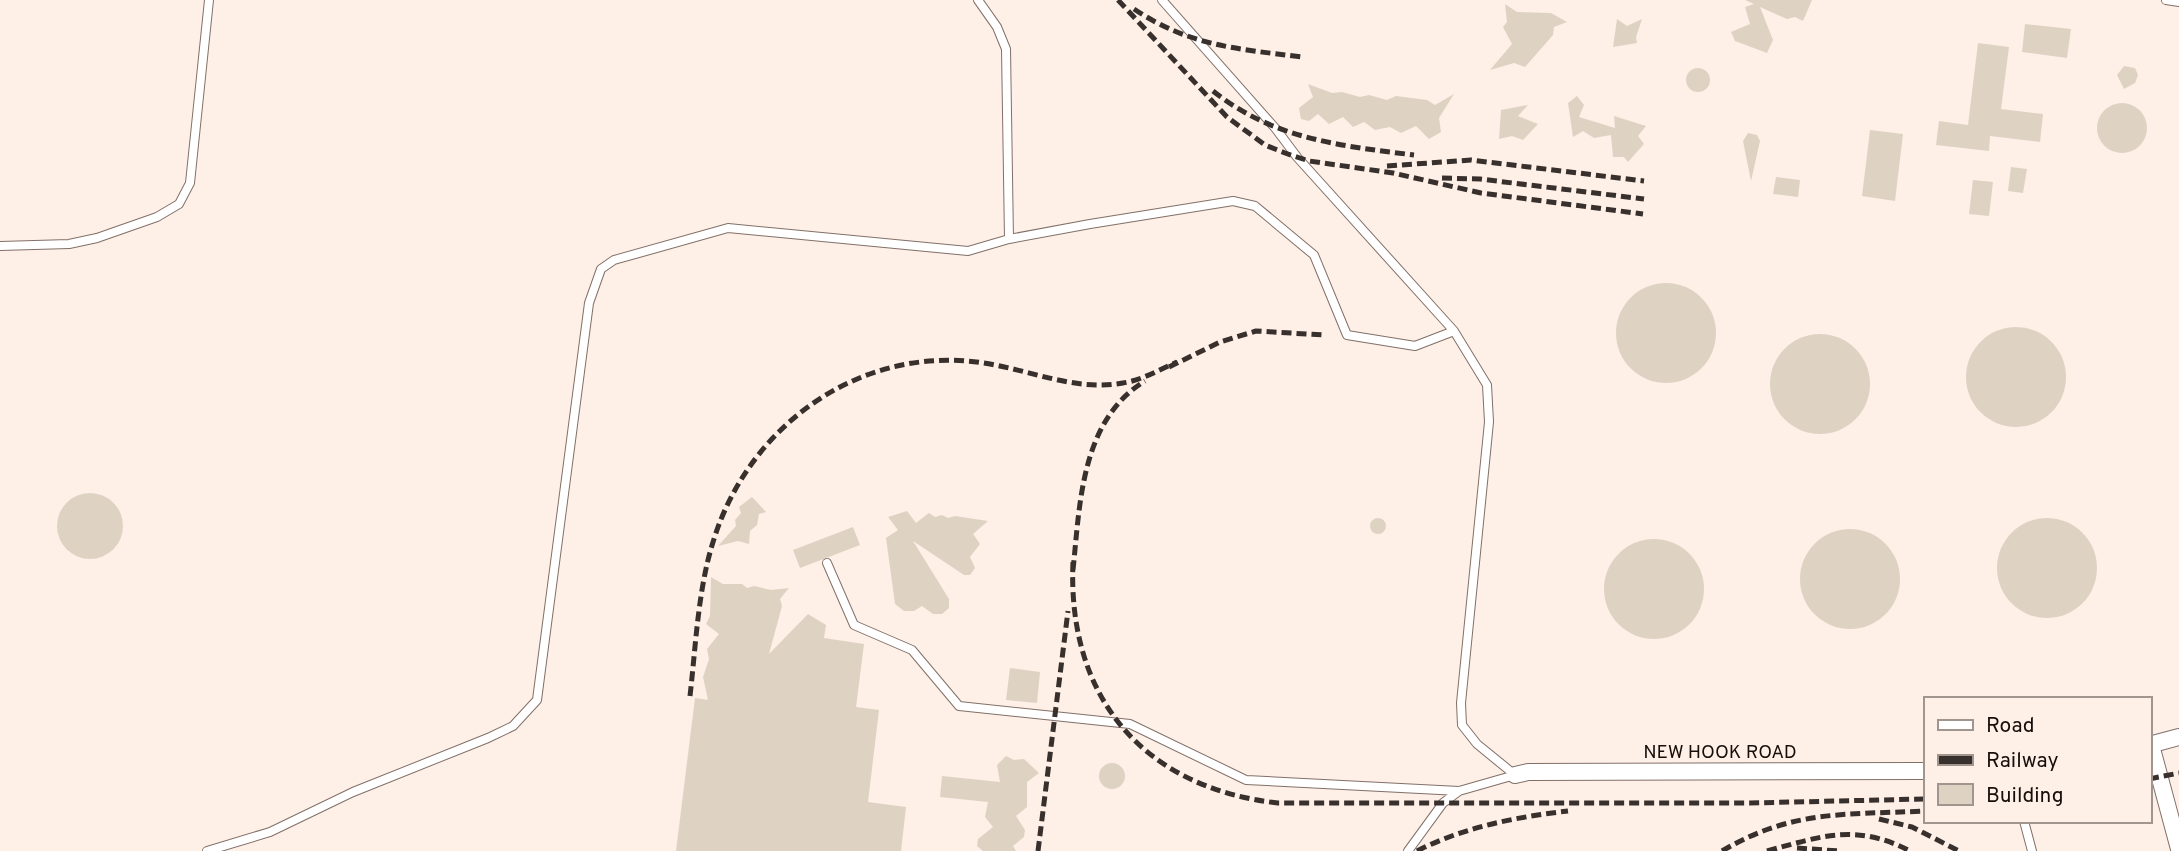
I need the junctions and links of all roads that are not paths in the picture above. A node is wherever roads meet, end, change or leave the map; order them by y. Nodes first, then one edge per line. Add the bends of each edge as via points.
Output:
1 (209, 0) edge
2 (978, 0) edge
3 (1162, 0) edge
4 (2166, 0) edge
5 (2179, 2) edge
6 (1009, 239) junction
7 (0, 246) edge
8 (1454, 331) junction
9 (827, 563) dead end
10 (2179, 737) edge
11 (2151, 745) edge
12 (2151, 749) edge
13 (1924, 771) edge
14 (1515, 775) junction
15 (1459, 791) junction
16 (2025, 823) edge
17 (2179, 849) edge
18 (206, 851) edge
19 (1408, 851) edge
20 (2032, 851) edge

1 - 7 lane via 190,183 179,204 157,217 78,242
2 - 6 lane via 1006,50
3 - 8 lane
4 - 5 lane
6 - 8 lane via 1233,201 1255,206 1314,255 1347,335 1415,346
6 - 18 lane via 968,251 946,251 728,228 614,260 601,269 589,303 537,700 513,726 488,738 353,792 270,832
8 - 14 lane via 1487,386 1489,422 1462,725 1477,744
9 - 15 lane via 854,625 912,650 959,706 1130,724 1247,780
10 - 11 street
12 - 17 street
13 - 14 street, NEW HOOK ROAD
14 - 15 lane
15 - 19 lane via 1443,803
16 - 20 lane

